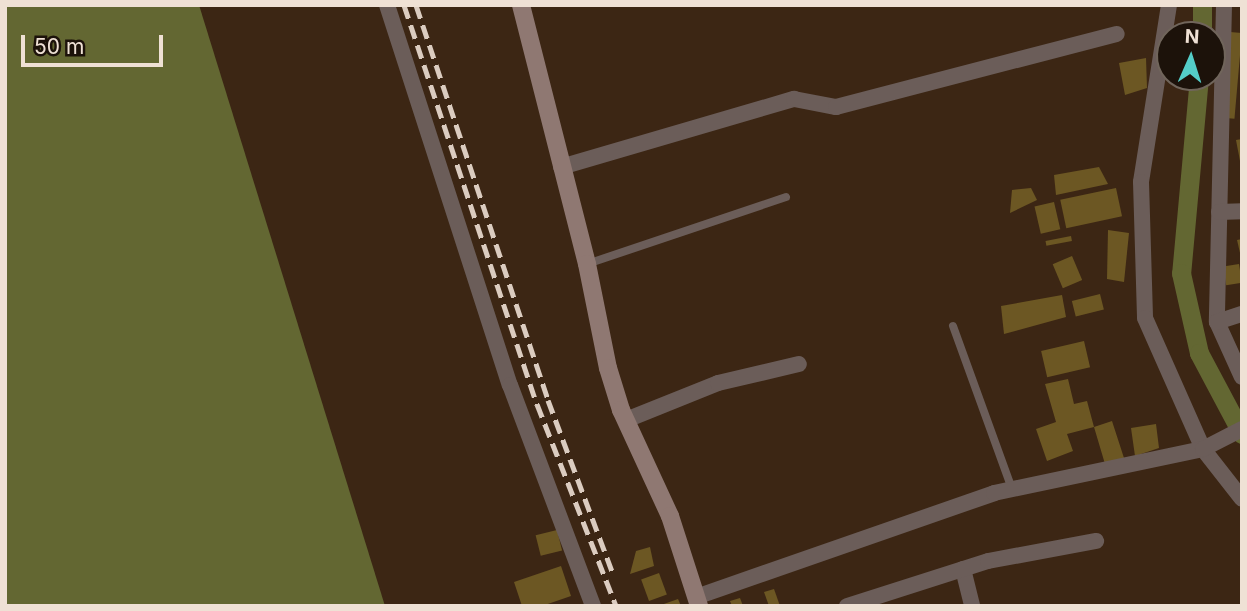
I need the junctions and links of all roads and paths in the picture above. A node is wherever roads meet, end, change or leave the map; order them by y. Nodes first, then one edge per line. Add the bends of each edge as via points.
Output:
1 (387, 5) edge
2 (521, 5) edge
3 (1169, 5) edge
4 (1224, 5) edge
5 (1117, 34) dead end
6 (561, 167) junction
7 (786, 197) dead end
8 (1242, 211) edge
9 (1219, 212) junction
10 (587, 264) junction
11 (1242, 314) edge
12 (1217, 321) junction
13 (953, 327) dead end
14 (799, 364) dead end
15 (1242, 377) edge
16 (626, 420) junction
17 (1242, 429) edge
18 (1205, 448) junction
19 (1012, 489) junction
20 (1242, 499) edge
21 (1097, 541) dead end
22 (963, 569) junction
23 (697, 602) edge
24 (593, 606) edge
25 (847, 606) edge
26 (972, 606) edge

1 - 24 street via 510,386
2 - 6 street
3 - 18 street via 1141,182 1142,294 1146,318
4 - 9 street
5 - 6 street via 836,107 794,99
6 - 10 street
7 - 10 lane
8 - 9 street
9 - 12 street
10 - 16 street via 608,368
11 - 12 street
12 - 15 street
13 - 19 lane
14 - 16 street via 718,383
16 - 23 street via 670,516
17 - 18 street
18 - 19 street
18 - 20 street
19 - 23 street
21 - 22 street
22 - 25 street
22 - 26 street

